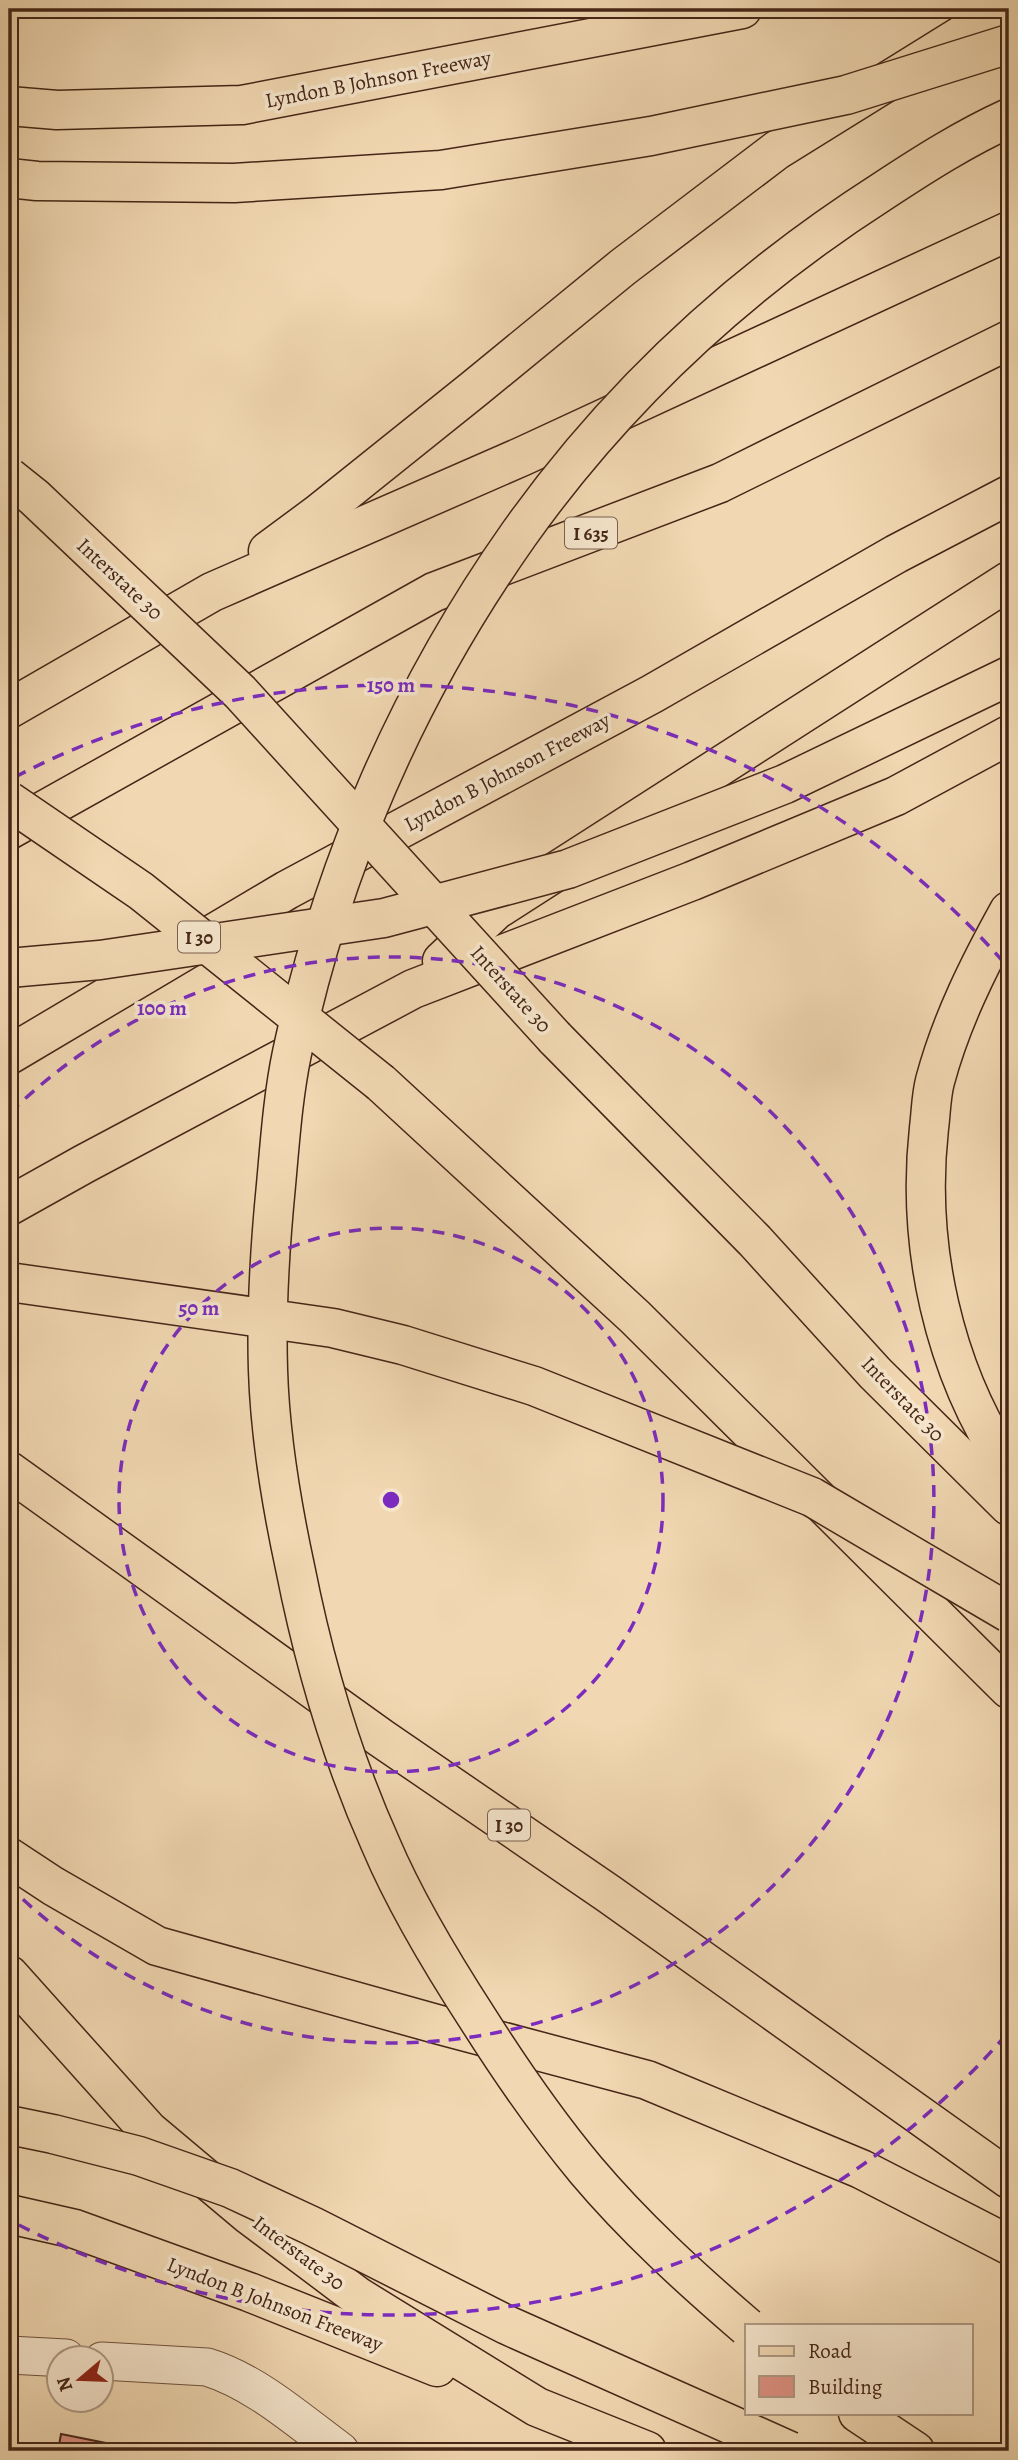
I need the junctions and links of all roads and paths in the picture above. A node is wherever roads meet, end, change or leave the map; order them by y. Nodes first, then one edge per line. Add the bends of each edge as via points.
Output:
1 (742, 9) edge
2 (1004, 9) edge
3 (1009, 44) edge
4 (9, 106) edge
5 (1009, 118) edge
6 (9, 178) edge
7 (1009, 230) edge
8 (1009, 340) edge
9 (9, 477) edge
10 (1009, 495) edge
11 (1009, 582) edge
12 (212, 592) junction
13 (1009, 676) edge
14 (9, 709) edge
15 (1009, 735) edge
16 (9, 801) edge
17 (9, 830) edge
18 (1009, 911) edge
19 (9, 968) edge
20 (413, 989) junction
21 (9, 1055) edge
22 (9, 1206) edge
23 (9, 1282) edge
24 (1009, 1468) edge
25 (9, 1471) edge
26 (1009, 1506) edge
27 (1009, 1613) edge
28 (1009, 1689) edge
29 (9, 1857) edge
30 (9, 1975) edge
31 (9, 2125) edge
32 (1009, 2179) edge
33 (9, 2214) edge
34 (1009, 2245) edge
35 (745, 2325) edge
36 (9, 2355) edge
37 (46, 2357) edge
38 (116, 2362) edge
39 (537, 2407) junction
40 (859, 2414) edge
41 (908, 2448) edge
42 (340, 2451) edge
43 (647, 2451) edge
44 (790, 2451) edge

1 - 4 main road, Lyndon B Johnson Freeway via 242,104 57,110
2 - 12 main road via 777,150 623,267 318,514
3 - 6 main road, bridge via 846,95 651,136 441,170 234,183
5 - 35 main road, bridge via 973,135 837,220 769,271 649,377 541,503 433,670 397,739 357,836 335,892 305,1000 280,1137 268,1284 268,1375 276,1462 303,1608 349,1768 383,1852 441,1959 519,2083 586,2170 657,2247
7 - 12 main road via 523,456
8 - 17 main road, I 635 via 720,483 435,592
9 - 26 main road, Interstate 30, bridge via 240,692 555,1038 755,1241 875,1373
10 - 21 main road, Lyndon B Johnson Freeway via 287,890
11 - 20 main road via 496,910
12 - 14 main road
13 - 19 main road, bridge via 785,784 568,869 384,918 114,958
15 - 20 main road via 897,796
16 - 28 main road, I 30, bridge via 141,891 381,1083 635,1317
18 - 24 main road via 982,958 954,1023 934,1083 926,1157 928,1240 941,1315 967,1392
20 - 22 main road
23 - 27 main road, bridge via 333,1328 534,1386 812,1497
25 - 32 main road, I 30
29 - 34 main road via 158,1946 647,2080 861,2169
30 - 39 main road, Interstate 30 via 148,2130 248,2214 356,2296
31 - 44 main road, bridge via 139,2156 230,2188 507,2325
33 - 39 main road, Lyndon B Johnson Freeway via 75,2229 249,2292
36 - 37 lane
38 - 42 lane via 223,2372
39 - 43 main road, Interstate 30
40 - 41 main road

